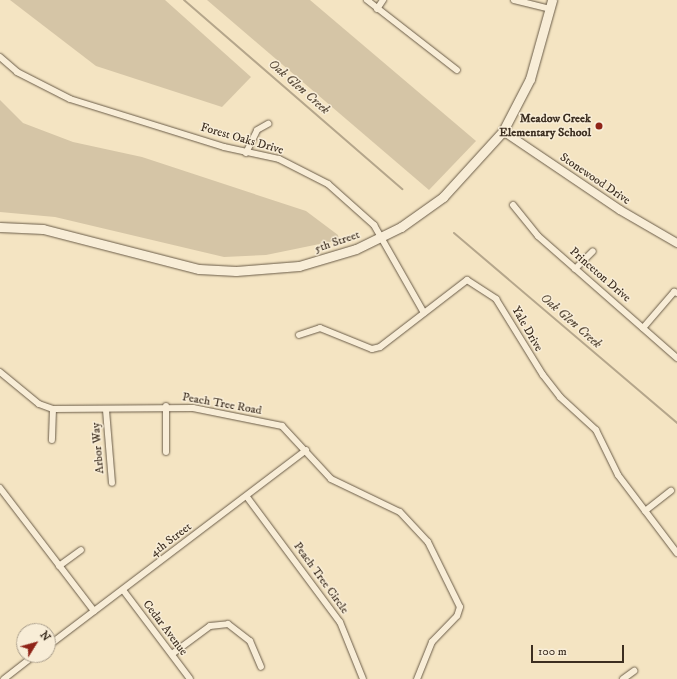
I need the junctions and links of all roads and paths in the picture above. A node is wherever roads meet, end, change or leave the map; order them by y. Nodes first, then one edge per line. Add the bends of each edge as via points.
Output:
1 (367, 0) edge
2 (383, 0) edge
3 (514, 0) edge
4 (551, 5) edge
5 (377, 9) junction
6 (0, 57) edge
7 (457, 70) dead end
8 (268, 124) dead end
9 (504, 131) junction
10 (246, 153) junction
11 (512, 205) dead end
12 (0, 227) edge
13 (382, 237) junction
14 (677, 242) edge
15 (593, 251) dead end
16 (575, 269) junction
17 (677, 293) edge
18 (424, 313) junction
19 (643, 328) junction
20 (299, 335) dead end
21 (677, 358) edge
22 (0, 372) edge
23 (166, 406) junction
24 (53, 409) junction
25 (106, 410) junction
26 (52, 440) dead end
27 (306, 450) junction
28 (166, 452) dead end
29 (112, 483) dead end
30 (0, 488) edge
31 (671, 491) dead end
32 (247, 497) junction
33 (645, 511) junction
34 (81, 550) dead end
35 (677, 554) edge
36 (59, 566) junction
37 (123, 590) junction
38 (94, 611) junction
39 (56, 640) edge
40 (172, 654) junction
41 (25, 663) edge
42 (261, 667) dead end
43 (634, 671) dead end
44 (4, 679) edge
45 (190, 679) edge
46 (363, 679) edge
47 (417, 679) edge
48 (623, 679) edge

1 - 5 street
2 - 5 street
3 - 4 street
4 - 9 main road, 5th Street via 530,79
5 - 7 street
6 - 10 street, Forest Oaks Drive via 18,72 70,99
8 - 10 street via 257,130
9 - 13 main road, 5th Street via 442,197
9 - 14 street, Stonewood Drive via 627,214
10 - 13 street, Forest Oaks Drive via 279,159 328,184 368,217
11 - 16 street, Princeton Drive via 525,224
12 - 13 main road, 5th Street via 43,229 199,269 236,271 299,266
13 - 18 street, Forest Oaks Drive
15 - 16 street
16 - 19 street, Princeton Drive
17 - 19 street via 674,292
18 - 20 street, Yale Drive via 380,347 372,349 320,328
18 - 33 street, Yale Drive via 467,280 496,299 543,375 560,397 596,430 618,475
19 - 21 street, Princeton Drive
22 - 24 street, Peach Tree Road via 39,404
23 - 25 street, Peach Tree Road
23 - 27 street, Peach Tree Road via 193,408 282,426
23 - 28 street
24 - 25 street, Peach Tree Road
24 - 26 street
25 - 29 street, Arbor Way
27 - 32 street, 4th Street
27 - 47 street via 330,479 381,500 412,522 456,595 460,612 432,642
30 - 36 street
31 - 33 street
32 - 37 street, 4th Street
32 - 46 street, Peach Tree Circle via 340,622
33 - 35 street, Yale Drive
34 - 36 street
36 - 38 street
37 - 38 street, 4th Street
37 - 40 street, Cedar Avenue
38 - 39 street, 4th Street
40 - 42 street via 210,626 228,624 250,641
40 - 45 street, Cedar Avenue
41 - 44 street
43 - 48 street

